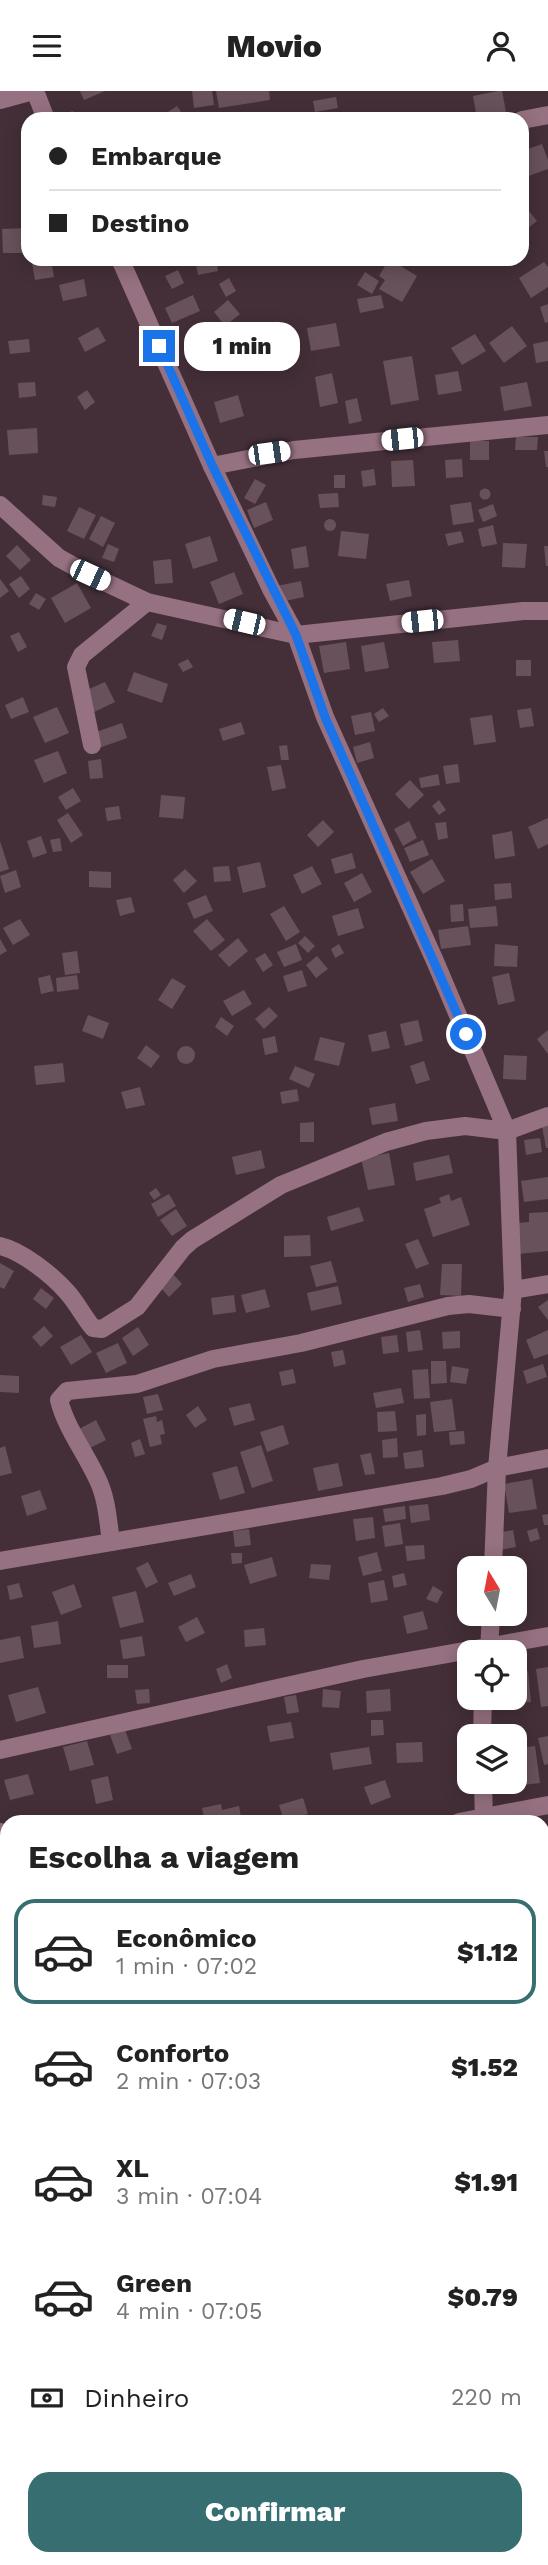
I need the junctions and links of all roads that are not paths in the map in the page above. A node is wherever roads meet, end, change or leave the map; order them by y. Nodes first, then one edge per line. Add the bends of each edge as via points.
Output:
1 (34, 91) edge
2 (0, 100) edge
3 (43, 112) edge
4 (548, 115) edge
5 (529, 119) edge
6 (123, 266) edge
7 (548, 425) edge
8 (212, 465) junction
9 (0, 505) edge
10 (146, 602) junction
11 (548, 611) edge
12 (296, 635) junction
13 (92, 745) dead end
14 (548, 1102) edge
15 (542, 1118) edge
16 (507, 1131) junction
17 (0, 1246) edge
18 (548, 1284) edge
19 (513, 1290) junction
20 (512, 1309) junction
21 (548, 1458) edge
22 (497, 1468) junction
23 (111, 1542) junction
24 (493, 1556) edge
25 (0, 1561) edge
26 (548, 1636) edge
27 (527, 1641) edge
28 (457, 1654) edge
29 (0, 1751) edge
30 (483, 1794) edge
31 (548, 1805) edge
32 (484, 1815) edge
33 (502, 1815) edge

1 - 2 street
1 - 3 street
4 - 5 street
6 - 8 street
7 - 8 street via 294,450
8 - 12 street
9 - 10 street via 60,558
10 - 12 street
10 - 13 street via 82,655 76,667
11 - 12 street
12 - 16 street via 325,717
14 - 15 street
15 - 16 street
16 - 17 street via 465,1126 426,1131 386,1142 281,1185 192,1240 137,1307 102,1329 93,1328 67,1291 14,1249
16 - 19 street
18 - 19 street
19 - 20 street
20 - 22 street
20 - 23 street via 448,1306 301,1343 205,1361 137,1384 67,1391 59,1400 62,1414 98,1480
21 - 22 street
22 - 23 street via 442,1486
22 - 24 street
23 - 25 street
26 - 27 street
28 - 29 street via 350,1671
30 - 32 street
31 - 33 street

